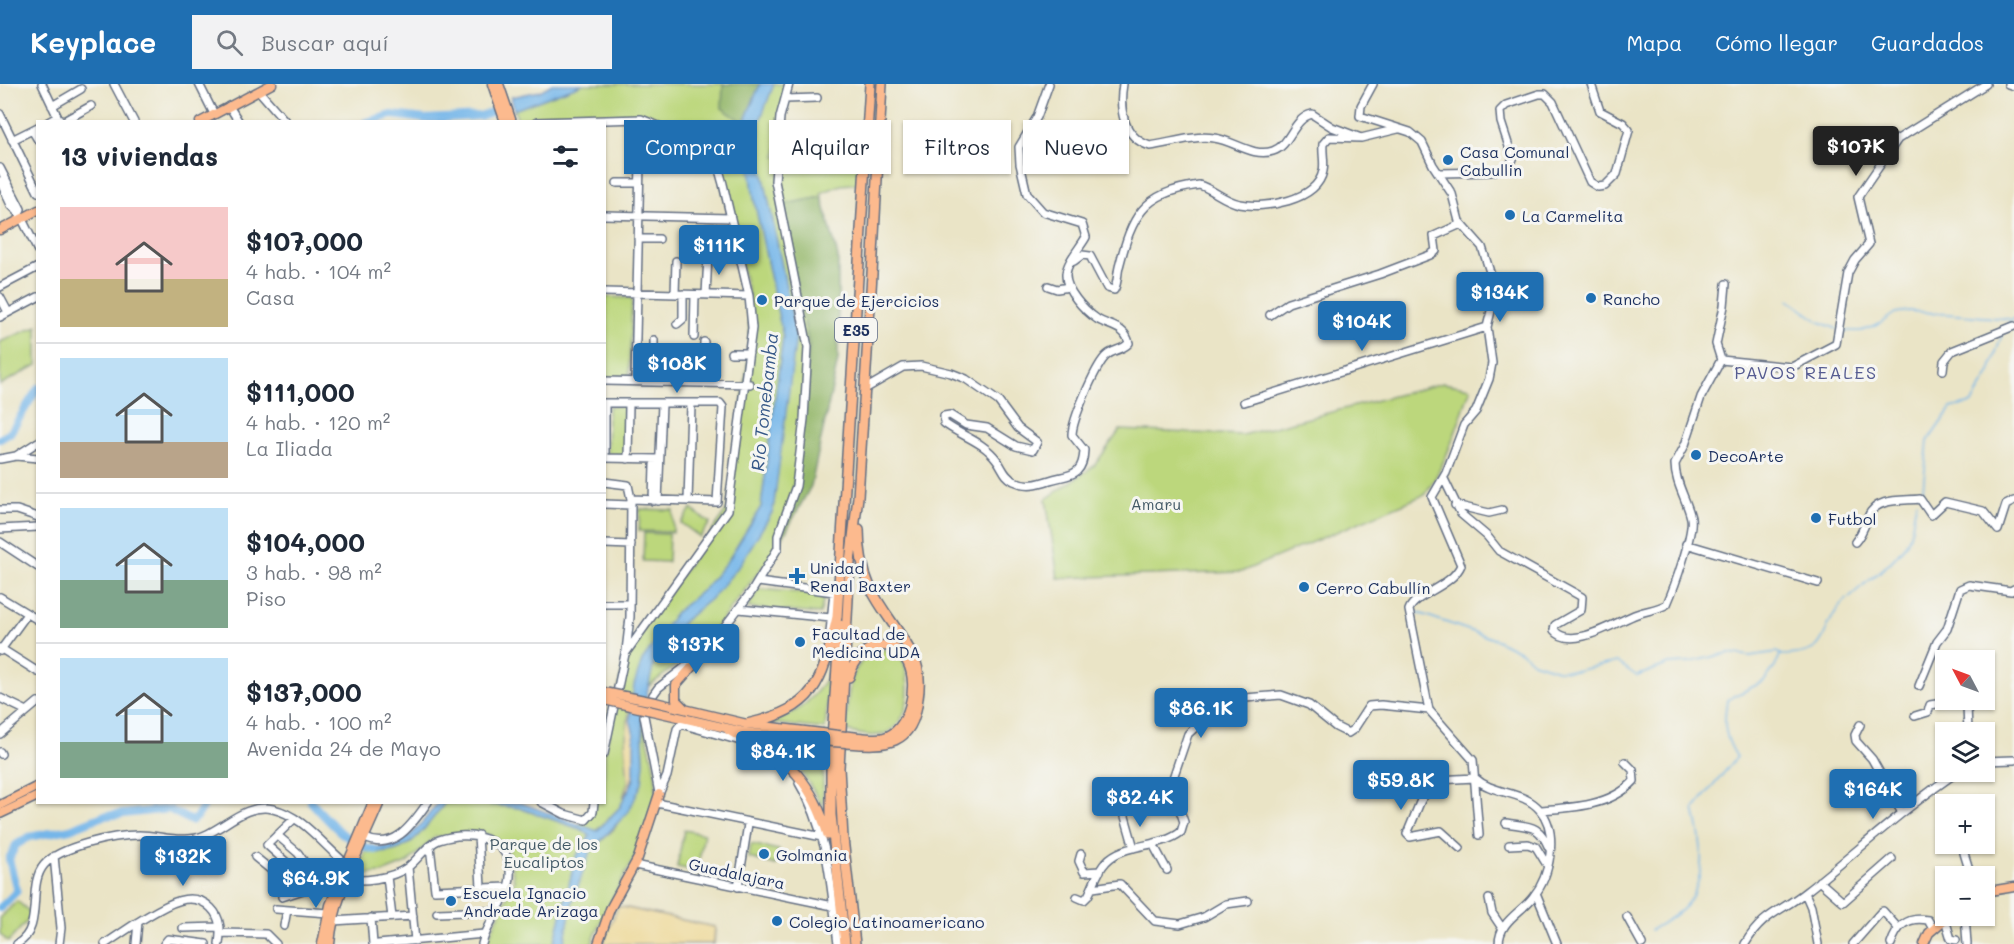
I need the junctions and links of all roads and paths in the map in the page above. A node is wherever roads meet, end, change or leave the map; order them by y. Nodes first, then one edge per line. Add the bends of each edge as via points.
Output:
1 (42, 84) edge
2 (114, 84) edge
3 (199, 84) edge
4 (272, 84) edge
5 (492, 84) edge
6 (499, 84) edge
7 (789, 84) edge
8 (870, 84) edge
9 (882, 84) edge
10 (1049, 84) edge
11 (1123, 84) edge
12 (1373, 84) edge
13 (1592, 84) edge
14 (1986, 84) edge
15 (2008, 84) edge
16 (2014, 86) edge
17 (81, 89) dead end
18 (259, 91) junction
19 (499, 95) junction
20 (817, 98) dead end
21 (785, 99) junction
22 (230, 105) junction
23 (52, 106) junction
24 (91, 106) dead end
25 (0, 114) edge
26 (214, 114) junction
27 (640, 119) junction
28 (60, 120) edge
29 (133, 120) edge
30 (204, 120) edge
31 (237, 120) edge
32 (284, 120) edge
33 (508, 120) edge
34 (594, 120) edge
35 (781, 120) edge
36 (35, 128) edge
37 (1400, 129) junction
38 (1361, 138) junction
39 (12, 140) junction
40 (0, 168) edge
41 (1440, 173) junction
42 (775, 174) edge
43 (0, 181) edge
44 (617, 183) dead end
45 (639, 183) junction
46 (36, 188) edge
47 (36, 211) edge
48 (606, 215) edge
49 (20, 216) junction
50 (639, 216) junction
51 (730, 218) junction
52 (1461, 224) junction
53 (0, 230) edge
54 (638, 239) junction
55 (659, 239) dead end
56 (36, 247) edge
57 (708, 256) dead end
58 (676, 261) dead end
59 (1068, 267) junction
60 (36, 268) edge
61 (1726, 284) dead end
62 (1048, 286) dead end
63 (0, 287) edge
64 (1069, 287) junction
65 (606, 292) edge
66 (637, 293) junction
67 (675, 294) junction
68 (683, 294) junction
69 (695, 295) junction
70 (706, 295) junction
71 (749, 296) junction
72 (0, 297) edge
73 (36, 298) edge
74 (8, 312) junction
75 (1270, 315) dead end
76 (0, 317) edge
77 (677, 324) dead end
78 (2014, 326) edge
79 (1487, 327) junction
80 (693, 337) dead end
81 (654, 340) dead end
82 (704, 342) dead end
83 (731, 352) dead end
84 (749, 353) junction
85 (1721, 360) junction
86 (1943, 370) dead end
87 (606, 381) edge
88 (635, 381) junction
89 (654, 381) junction
90 (702, 383) junction
91 (748, 384) junction
92 (865, 389) junction
93 (1244, 402) dead end
94 (606, 403) edge
95 (629, 404) junction
96 (662, 404) junction
97 (691, 405) junction
98 (36, 443) edge
99 (16, 456) junction
100 (36, 458) edge
101 (606, 458) edge
102 (0, 459) edge
103 (628, 459) junction
104 (658, 459) junction
105 (1444, 479) junction
106 (606, 482) edge
107 (858, 497) junction
108 (656, 501) junction
109 (688, 501) junction
110 (2014, 501) edge
111 (631, 502) junction
112 (606, 504) edge
113 (1455, 505) junction
114 (0, 510) edge
115 (1502, 510) dead end
116 (36, 516) edge
117 (36, 527) edge
118 (0, 529) edge
119 (1854, 542) dead end
120 (0, 543) edge
121 (606, 544) edge
122 (1686, 544) junction
123 (631, 545) junction
124 (36, 566) edge
125 (758, 582) junction
126 (1818, 583) dead end
127 (2014, 589) edge
128 (0, 597) edge
129 (606, 604) edge
130 (629, 604) junction
131 (739, 609) junction
132 (27, 614) junction
133 (630, 617) junction
134 (650, 617) junction
135 (834, 617) junction
136 (36, 619) edge
137 (713, 642) junction
138 (1, 649) edge
139 (625, 654) junction
140 (36, 671) edge
141 (1919, 686) dead end
142 (606, 693) edge
143 (0, 698) edge
144 (606, 700) edge
145 (844, 700) junction
146 (36, 704) edge
147 (650, 706) junction
148 (687, 710) junction
149 (1428, 710) junction
150 (27, 711) junction
151 (1916, 716) dead end
152 (1967, 722) edge
153 (1860, 725) dead end
154 (725, 728) junction
155 (745, 728) junction
156 (0, 734) edge
157 (846, 739) junction
158 (606, 744) edge
159 (751, 744) junction
160 (2014, 760) edge
161 (1995, 761) edge
162 (1625, 762) dead end
163 (1475, 778) junction
164 (1944, 782) edge
165 (36, 787) edge
166 (659, 794) junction
167 (36, 797) edge
168 (657, 803) junction
169 (372, 804) edge
170 (379, 804) edge
171 (426, 804) edge
172 (545, 804) edge
173 (594, 804) edge
174 (0, 805) edge
175 (1540, 810) junction
176 (1124, 813) dead end
177 (1902, 813) junction
178 (0, 814) edge
179 (294, 819) junction
180 (1506, 823) dead end
181 (748, 824) junction
182 (278, 835) junction
183 (478, 835) junction
184 (1479, 835) dead end
185 (822, 837) junction
186 (363, 839) junction
187 (1509, 845) dead end
188 (430, 846) junction
189 (1154, 846) junction
190 (1134, 848) junction
191 (1460, 848) dead end
192 (1550, 851) junction
193 (1081, 854) dead end
194 (1964, 854) dead end
195 (54, 856) junction
196 (255, 856) dead end
197 (832, 859) junction
198 (1892, 859) dead end
199 (286, 862) dead end
200 (635, 865) junction
201 (1547, 865) junction
202 (350, 866) junction
203 (1968, 866) edge
204 (408, 867) junction
205 (1167, 870) dead end
206 (1100, 871) junction
207 (387, 877) junction
208 (345, 878) junction
209 (1820, 881) junction
210 (481, 887) junction
211 (508, 887) junction
212 (738, 887) junction
213 (2014, 887) edge
214 (1093, 888) junction
215 (1995, 890) edge
216 (1536, 893) junction
217 (1805, 893) junction
218 (282, 897) dead end
219 (1077, 897) dead end
220 (1489, 899) dead end
221 (1248, 901) dead end
222 (833, 906) junction
223 (276, 909) dead end
224 (287, 910) junction
225 (495, 912) junction
226 (436, 913) dead end
227 (413, 916) junction
228 (330, 917) junction
229 (392, 917) junction
230 (1627, 917) dead end
231 (371, 918) junction
232 (138, 922) junction
233 (284, 926) dead end
234 (1937, 926) edge
235 (1949, 926) edge
236 (1966, 926) edge
237 (183, 928) dead end
238 (1502, 928) junction
239 (1898, 928) junction
240 (1933, 929) junction
241 (221, 930) junction
242 (484, 934) junction
243 (1956, 940) dead end
244 (415, 941) junction
245 (17, 944) edge
246 (59, 944) edge
247 (105, 944) edge
248 (136, 944) edge
249 (164, 944) edge
250 (206, 944) edge
251 (219, 944) edge
252 (276, 944) edge
253 (322, 944) edge
254 (330, 944) edge
255 (373, 944) edge
256 (378, 944) edge
257 (482, 944) edge
258 (598, 944) edge
259 (838, 944) edge
260 (845, 944) edge
261 (855, 944) edge
262 (1499, 944) edge
263 (1557, 944) edge
264 (1642, 944) edge
265 (1745, 944) edge
266 (1818, 944) edge
267 (1853, 944) edge
268 (1891, 944) edge
269 (1924, 944) edge
270 (1967, 944) edge

1 - 23 street
2 - 29 street
3 - 26 street
4 - 18 main road
5 - 19 main road
6 - 19 main road
7 - 21 street
8 - 135 highway, E35
9 - 92 highway, E35
10 - 59 street via 1037,117 1021,142 1020,164 1027,194 1035,206 1085,228 1086,237
11 - 38 street via 1123,121 1150,146 1202,137 1233,142 1250,150 1273,151 1299,121 1312,114
12 - 37 street via 1360,106 1360,116
13 - 41 street via 1598,108 1629,130 1617,174 1605,186 1593,184 1587,177 1553,102 1545,94 1506,105 1500,111 1513,159 1509,167
14 - 85 street via 1898,139 1863,189 1858,204 1869,244 1850,266 1836,344 1792,367
15 - 16 street
17 - 23 street
18 - 22 main road
18 - 32 street
19 - 33 main road
20 - 21 street
21 - 35 street
22 - 26 main road
22 - 31 street
23 - 28 street
24 - 28 street
25 - 39 street
26 - 30 main road
27 - 34 street
27 - 45 street
27 - 51 street via 666,129 713,159
36 - 39 street
37 - 38 street
37 - 41 street via 1419,137
38 - 59 street via 1329,137 1323,144 1323,171 1317,183 1308,192 1276,205 1240,204 1198,185 1158,196 1140,210 1132,223 1114,290 1107,288 1087,254
39 - 46 street
40 - 49 street via 21,209
41 - 52 street via 1452,194
42 - 125 street via 808,347 796,486 778,536 778,548
43 - 49 street
44 - 45 street
45 - 50 street
47 - 49 main road
48 - 50 street
49 - 53 main road
49 - 56 street
50 - 51 street
50 - 54 street
51 - 71 street
52 - 75 street via 1434,236 1436,249 1430,255 1288,303
52 - 79 street via 1482,247 1496,291
54 - 55 street
54 - 66 street
57 - 70 street
58 - 67 street
59 - 64 street
60 - 63 street
61 - 85 street via 1716,344
62 - 64 street
64 - 92 street via 1090,313 1118,327 1129,343 1105,358 1075,422 1072,435 1080,442 1084,456 1072,477 1039,485 1012,481 983,446 944,423 943,417 947,415 966,425 996,431 1020,448 1032,450 1036,445 1035,439 1013,422 998,401 961,376 911,365
65 - 66 street
66 - 67 street
66 - 88 street
67 - 68 street
68 - 69 street
68 - 77 street via 683,319
69 - 70 street
69 - 80 street
70 - 71 street
71 - 84 street
72 - 74 street
73 - 74 street
74 - 76 street
78 - 86 street via 1952,351
79 - 93 street
79 - 105 street via 1492,363 1489,379 1476,411 1464,425
81 - 89 street
82 - 90 street
83 - 84 street
84 - 91 street
85 - 122 street via 1701,397 1675,464 1692,521
87 - 88 street
88 - 89 street
89 - 90 street
90 - 91 street
91 - 134 street via 728,510
92 - 107 highway, E35
94 - 95 street
95 - 96 street
95 - 103 street
96 - 97 street
96 - 104 street
97 - 109 street
97 - 109 street via 720,403 723,411 717,502
98 - 99 street
99 - 100 street
99 - 102 street
101 - 103 street
103 - 104 street
104 - 108 street
105 - 113 street
105 - 149 street via 1433,493 1433,502 1461,565 1452,578 1413,603 1409,610
106 - 111 street via 626,483
107 - 145 highway, E35 via 851,553
107 - 157 highway via 864,572 914,657 919,693 912,724 900,738 880,745
108 - 109 street
108 - 111 street
110 - 119 street via 2006,505 1998,530 1976,507 1945,501 1931,515 1918,500 1876,505
111 - 112 street
111 - 123 street
113 - 115 street via 1489,513
113 - 122 street via 1505,556 1582,597 1581,610 1554,627 1555,632 1565,637 1603,630 1668,603 1684,561
114 - 116 street
117 - 118 street
120 - 124 street
121 - 123 street
122 - 126 street
123 - 130 street
125 - 131 street
125 - 135 street via 834,591
127 - 141 street via 1969,585 1960,589 1947,629 1937,642
128 - 132 street
129 - 130 street
130 - 133 street
131 - 135 street
131 - 137 street
132 - 136 street
132 - 138 street
133 - 134 street via 637,622
133 - 139 street
134 - 139 street
135 - 155 highway via 821,678 800,703
135 - 197 highway, E35 via 840,625 831,752
137 - 147 street
137 - 147 street via 666,678
137 - 148 main road via 706,654 682,675 675,689 676,700
138 - 140 street
139 - 158 street
142 - 147 main road, bridge
143 - 150 street
144 - 147 main road, bridge
145 - 157 highway via 851,668 866,649 891,648 908,662 910,700 901,727 883,738
145 - 261 highway, E35 via 839,768
146 - 150 street
147 - 148 main road
147 - 154 main road
147 - 166 street
147 - 166 street
148 - 155 main road
149 - 163 street via 1469,754
149 - 189 street via 1368,706 1348,733 1295,698 1270,694 1231,702 1212,712 1188,734 1171,784 1184,828 1177,836
150 - 156 street
151 - 152 street via 1928,712 1930,705 1962,700
153 - 177 street via 1855,735 1857,741 1872,759
154 - 155 main road
154 - 159 main road
155 - 157 main road, bridge
155 - 197 highway via 799,775 823,817
159 - 166 street via 681,724
159 - 185 street via 777,758 793,774 817,818
160 - 161 street
162 - 175 street via 1633,770 1634,781 1614,797 1570,808
163 - 175 street via 1526,799
163 - 184 street
163 - 191 street via 1433,783 1420,800 1407,831 1410,837 1441,831
164 - 177 street
165 - 174 main road
166 - 168 main road
167 - 178 main road
168 - 181 street
168 - 200 main road
169 - 186 main road
170 - 186 main road
171 - 186 street via 400,836 376,842
172 - 173 street via 586,819
175 - 192 street via 1549,824
176 - 190 street
177 - 209 street
179 - 182 street
179 - 195 street via 276,810 255,808 191,839 122,836
179 - 202 street
180 - 192 street via 1537,828
181 - 185 street
181 - 212 street
182 - 196 street via 309,869 304,877 286,882
182 - 199 street via 267,845
183 - 188 street via 437,840
183 - 210 street
183 - 211 street via 494,842 508,859
185 - 197 street
186 - 202 main road
187 - 201 street via 1536,847
188 - 204 street
188 - 210 street via 435,890
189 - 190 street
189 - 205 street
190 - 206 street via 1107,860
192 - 201 street
193 - 206 street via 1079,861 1084,872
194 - 203 street
195 - 245 street via 39,875 31,928
195 - 246 street via 62,928
197 - 222 street
197 - 260 highway, E35
198 - 209 street via 1842,902
200 - 212 street, Guadalajara
200 - 258 main road via 610,909
201 - 216 street
202 - 208 main road
204 - 207 street
204 - 227 street
206 - 214 street
207 - 208 street
207 - 229 street
208 - 218 street
208 - 228 main road
209 - 217 street
210 - 211 street
211 - 225 street
212 - 222 street, Guadalajara
213 - 215 main road
214 - 219 street via 1084,900
214 - 221 street via 1120,884 1155,921 1180,924 1204,917 1226,904
216 - 238 street
216 - 263 street
217 - 265 street via 1758,923
217 - 266 street
220 - 238 street
222 - 259 street
223 - 224 street
224 - 228 street
224 - 233 street
225 - 226 street
225 - 242 street
227 - 229 street
227 - 244 street
228 - 231 street
228 - 253 main road
228 - 254 main road
229 - 231 street
230 - 264 street
231 - 255 street
232 - 241 street via 190,898 212,909
232 - 247 street
232 - 248 street
234 - 240 main road
235 - 243 street via 1951,939
236 - 270 street
237 - 241 street
238 - 262 street
239 - 240 street via 1921,919 1930,922
239 - 267 street via 1883,911
239 - 268 street
240 - 269 main road
241 - 251 street
241 - 252 street via 266,934
242 - 244 street
242 - 257 street
244 - 256 street
249 - 250 street via 168,939

